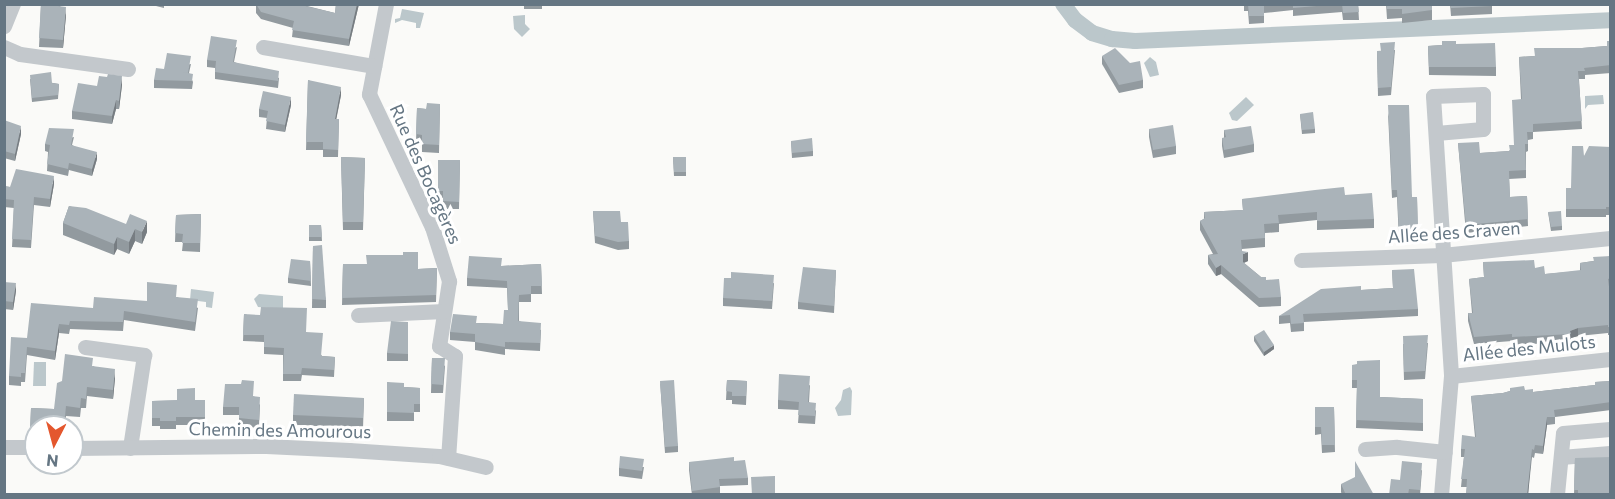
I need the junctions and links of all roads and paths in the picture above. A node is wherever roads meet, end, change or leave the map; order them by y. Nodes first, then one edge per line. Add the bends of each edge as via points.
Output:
1 (13, 4) edge
2 (386, 4) edge
3 (4, 26) edge
4 (4, 47) edge
5 (263, 47) dead end
6 (374, 66) junction
7 (128, 69) dead end
8 (1436, 133) dead end
9 (1611, 238) edge
10 (1442, 255) junction
11 (1301, 260) dead end
12 (444, 310) junction
13 (358, 315) dead end
14 (85, 347) dead end
15 (1611, 359) edge
16 (1451, 376) junction
17 (1611, 429) edge
18 (4, 447) edge
19 (24, 447) edge
20 (84, 448) edge
21 (130, 448) junction
22 (1365, 448) dead end
23 (1445, 452) junction
24 (1611, 453) edge
25 (448, 458) junction
26 (1561, 458) junction
27 (486, 467) dead end
28 (1441, 495) edge
29 (1557, 495) edge

1 - 3 street
2 - 6 street, Rue des Bocagères
4 - 7 street via 20,54
5 - 6 street
6 - 12 street, Rue des Bocagères via 369,94 432,227 449,280
8 - 10 street
9 - 10 street, Allée des Craven
10 - 11 street, Allée des Craven
10 - 16 street
12 - 13 street
12 - 25 street, Rue des Bocagères via 439,346 455,356
14 - 21 street via 144,355
15 - 16 street, Allée des Mulots
16 - 23 street
17 - 26 street via 1563,433
18 - 19 street
20 - 21 street, Chemin des Amourous
21 - 25 street, Chemin des Amourous via 266,446
22 - 23 street
23 - 28 street
24 - 26 street
25 - 27 street, Chemin des Amourous
26 - 29 street

